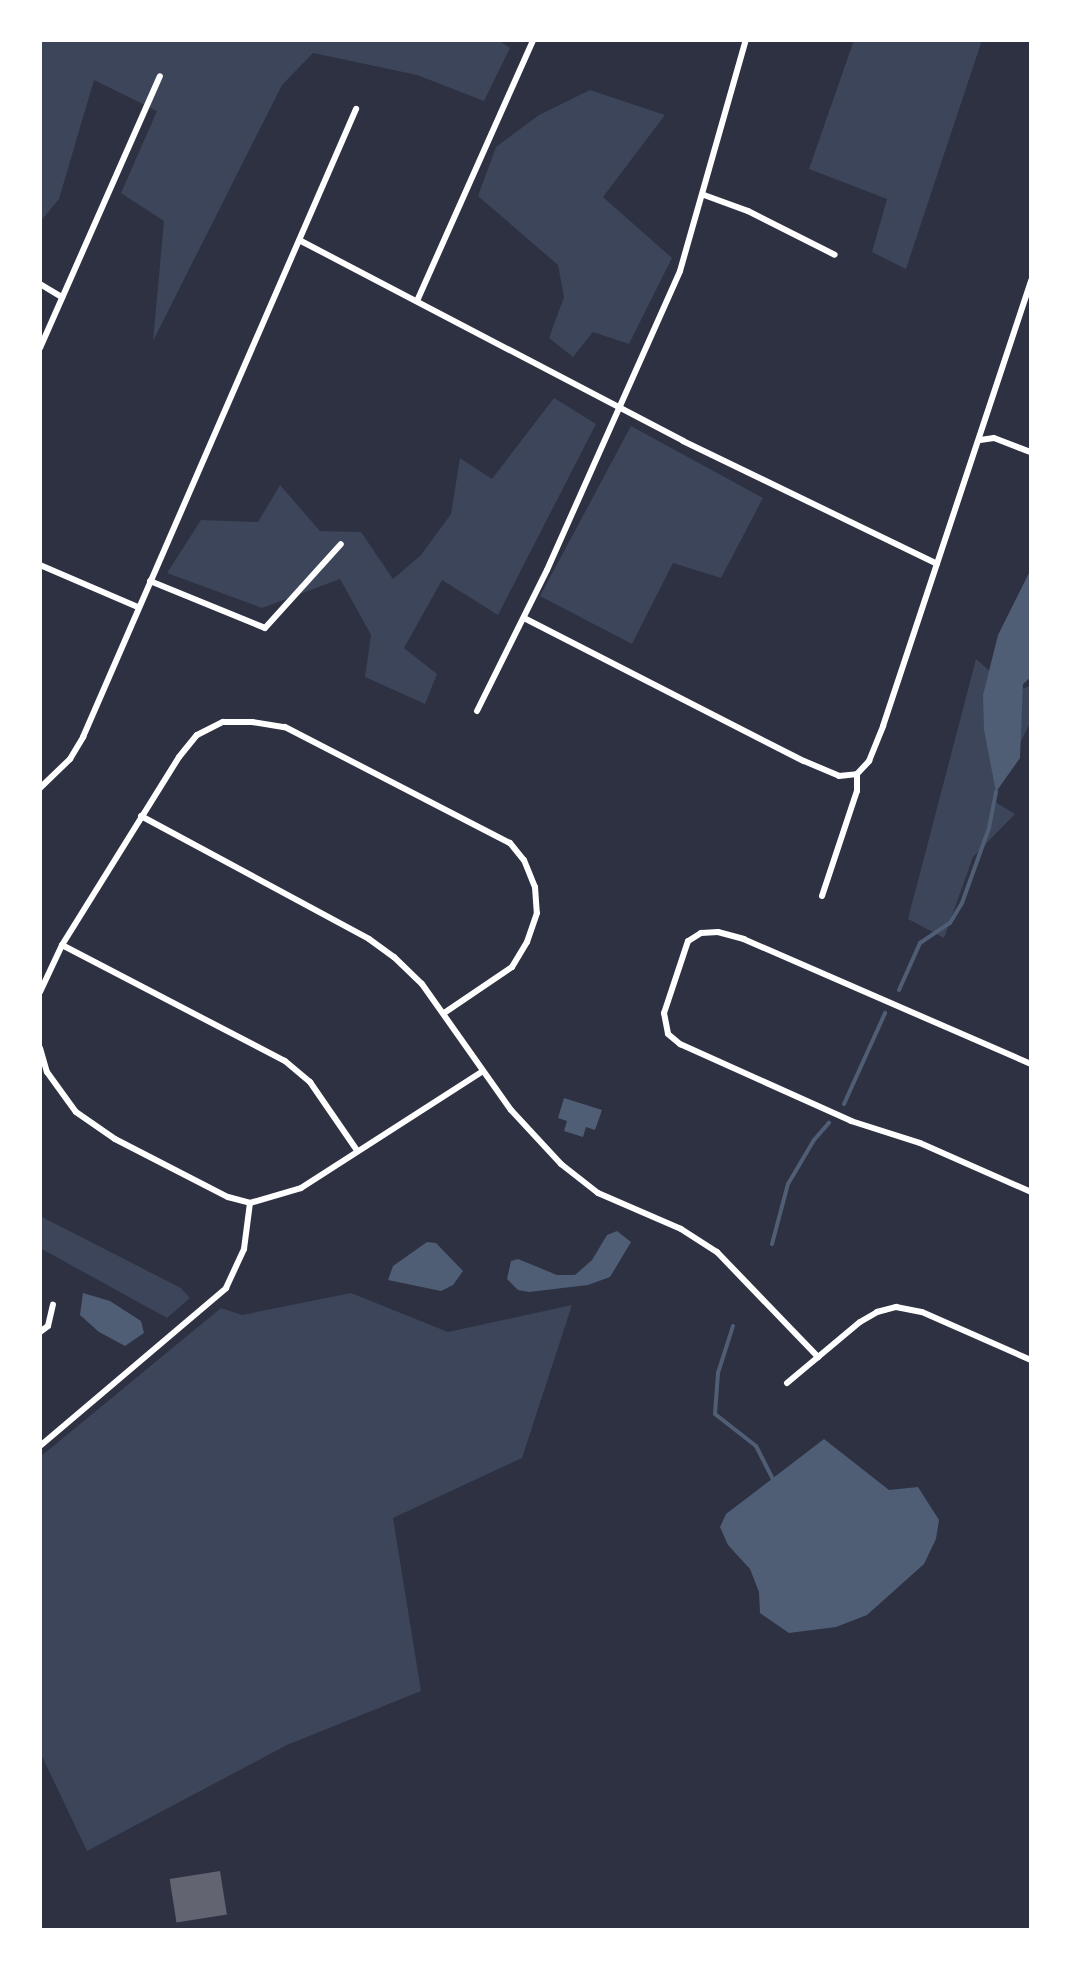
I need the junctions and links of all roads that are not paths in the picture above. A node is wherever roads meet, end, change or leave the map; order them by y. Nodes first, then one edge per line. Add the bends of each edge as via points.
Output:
1 (533, 40) edge
2 (746, 40) edge
3 (160, 76) dead end
4 (356, 109) dead end
5 (704, 194) junction
6 (301, 241) junction
7 (836, 255) dead end
8 (1031, 280) edge
9 (40, 284) edge
10 (62, 297) junction
11 (417, 301) junction
12 (40, 348) edge
13 (620, 407) junction
14 (980, 440) junction
15 (1031, 452) edge
16 (341, 544) dead end
17 (937, 564) junction
18 (40, 565) edge
19 (150, 581) junction
20 (138, 607) junction
21 (524, 618) junction
22 (478, 711) dead end
23 (858, 774) junction
24 (40, 788) edge
25 (141, 816) junction
26 (822, 896) dead end
27 (62, 945) junction
28 (40, 992) edge
29 (444, 1013) junction
30 (40, 1048) edge
31 (1031, 1064) edge
32 (482, 1072) junction
33 (356, 1149) junction
34 (1031, 1192) edge
35 (250, 1203) junction
36 (53, 1305) dead end
37 (40, 1332) edge
38 (818, 1356) junction
39 (1031, 1360) edge
40 (786, 1383) dead end
41 (40, 1446) edge

1 - 11 street
2 - 5 street
3 - 10 street
4 - 6 street
5 - 7 street
5 - 13 street via 680,272
6 - 11 street
6 - 19 street
8 - 14 street
9 - 10 street
10 - 12 street
11 - 13 street
13 - 17 street
13 - 21 street
14 - 15 street via 994,438
14 - 17 street via 971,450
16 - 19 street via 266,628
17 - 23 street via 883,726
18 - 20 street
19 - 20 street
20 - 24 street via 77,748
21 - 22 street
21 - 23 street via 804,761 839,776
23 - 26 street
25 - 27 street
25 - 29 street via 369,939 422,984
25 - 29 street via 197,736 223,722 252,722 285,726 510,843 524,860 538,913 512,967
27 - 28 street
27 - 33 street via 285,1061 310,1082
29 - 32 street
30 - 35 street via 47,1072 76,1112 115,1139
31 - 34 street via 718,932 688,941 664,1013 668,1034 680,1044
32 - 33 street
32 - 38 street via 561,1164 598,1193 717,1252
33 - 35 street via 301,1188
35 - 41 street via 244,1249 226,1288
36 - 37 street
38 - 39 street via 876,1312 896,1308 922,1312
38 - 40 street

